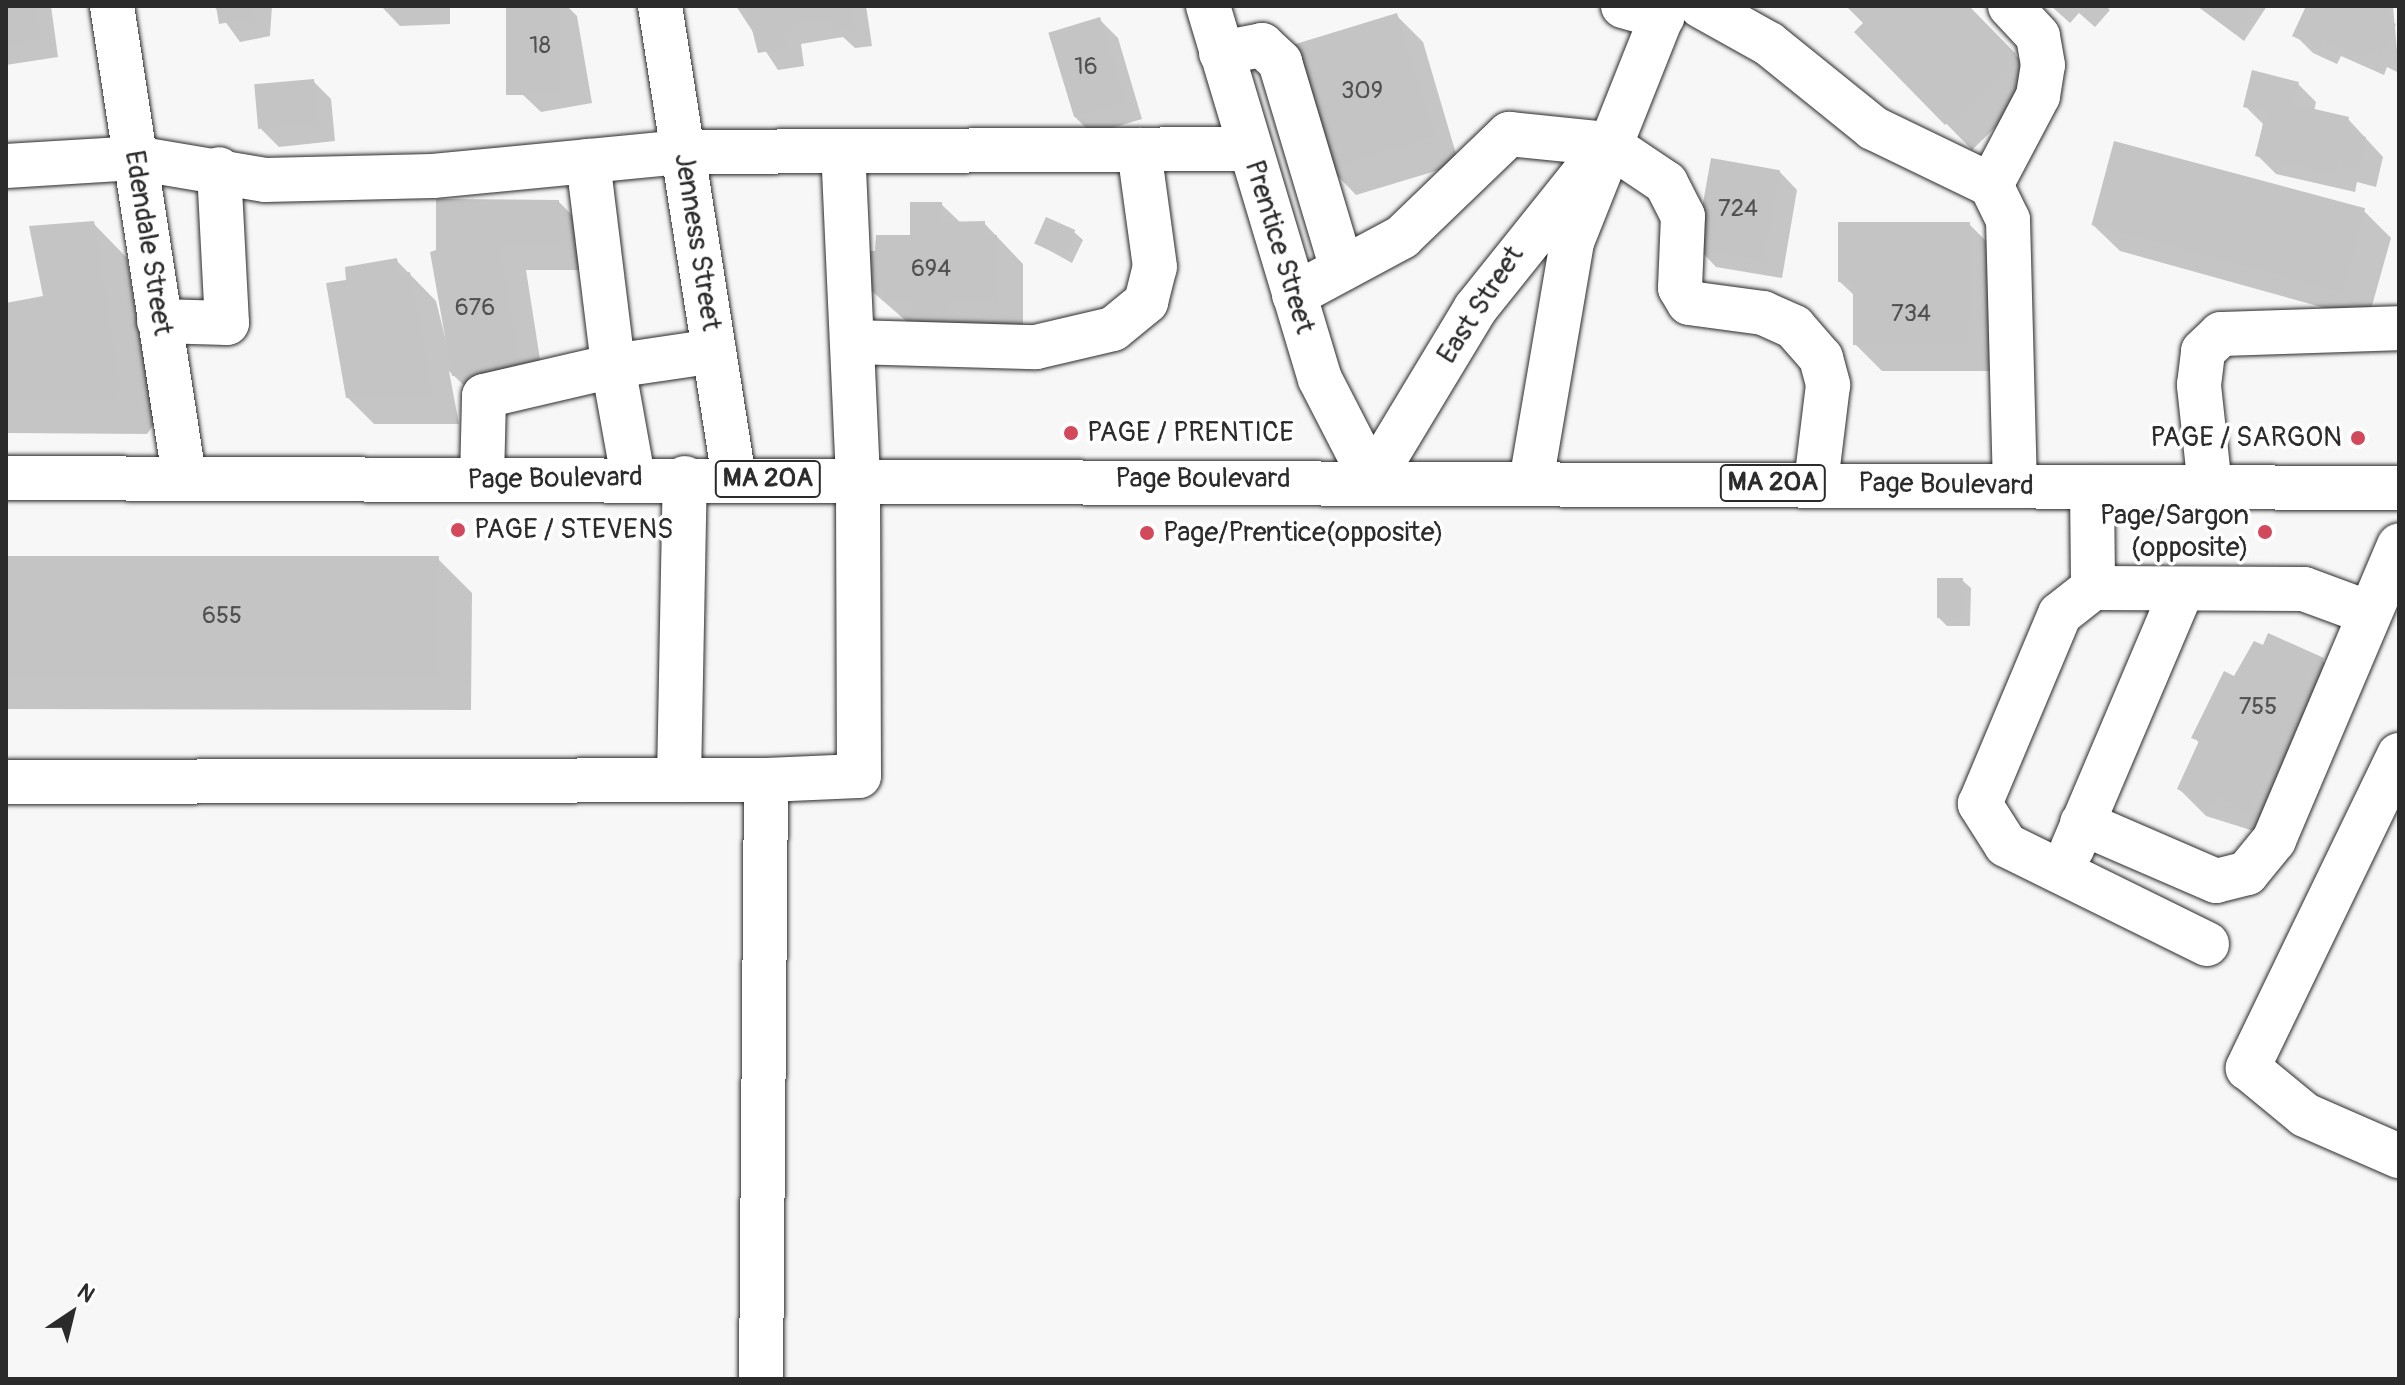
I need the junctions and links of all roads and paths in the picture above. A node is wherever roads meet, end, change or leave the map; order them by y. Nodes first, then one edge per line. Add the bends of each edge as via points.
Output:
1 (112, 6) edge
2 (660, 6) edge
3 (1208, 6) edge
4 (2010, 6) edge
5 (1663, 9) edge
6 (1221, 53) junction
7 (1608, 144) junction
8 (1249, 149) junction
9 (1139, 150) junction
10 (683, 152) junction
11 (843, 152) junction
12 (135, 158) junction
13 (588, 161) junction
14 (6, 166) edge
15 (219, 169) junction
16 (1991, 185) junction
17 (1342, 269) junction
18 (1294, 295) junction
19 (159, 321) junction
20 (2399, 328) edge
21 (852, 342) junction
22 (714, 351) junction
23 (613, 366) junction
24 (633, 477) junction
25 (6, 478) edge
26 (685, 478) junction
27 (858, 478) junction
28 (184, 479) junction
29 (734, 479) junction
30 (482, 480) junction
31 (1372, 480) junction
32 (1531, 482) junction
33 (1816, 483) junction
34 (2015, 486) junction
35 (2092, 487) junction
36 (2210, 487) junction
37 (2399, 488) edge
38 (2399, 545) edge
39 (2093, 588) junction
40 (2182, 590) junction
41 (2369, 613) junction
42 (2399, 755) edge
43 (679, 780) junction
44 (766, 780) junction
45 (6, 782) edge
46 (2082, 823) junction
47 (2062, 872) junction
48 (2207, 944) dead end
49 (2399, 1156) edge
50 (761, 1379) edge

1 - 12 main road, Edendale Street
2 - 10 main road, Jenness Street
3 - 6 main road, Prentice Street
4 - 16 main road via 2038,36 2043,65 2038,96
5 - 7 main road, East Street
5 - 16 main road via 1769,44 1873,128
6 - 8 main road, Prentice Street
6 - 17 main road via 1262,45 1280,62
7 - 17 main road via 1509,134 1402,237
7 - 31 main road, East Street via 1530,232 1475,309
7 - 32 main road, East Street via 1572,242
7 - 33 main road via 1666,183 1683,216 1680,288 1689,303 1763,313 1794,327 1821,358 1828,385
8 - 9 main road
8 - 18 main road, Prentice Street
9 - 11 main road
9 - 21 main road via 1155,267 1146,302 1113,329 1036,347
10 - 11 main road
10 - 13 main road
10 - 22 main road, Jenness Street
11 - 21 main road
12 - 14 main road
12 - 15 main road
12 - 19 main road, Edendale Street
13 - 15 main road via 265,180
13 - 23 main road
15 - 19 main road via 227,323
16 - 34 main road via 2008,220
17 - 18 main road
18 - 31 main road, Prentice Street via 1320,379
19 - 28 main road, Edendale Street
20 - 36 main road via 2221,334 2203,351 2199,385
21 - 27 main road
22 - 23 main road
22 - 29 main road, Jenness Street
23 - 24 main road
23 - 30 main road via 484,396
24 - 26 main road, Page Boulevard / MA 20A
24 - 30 main road, Page Boulevard / MA 20A
25 - 28 main road, Page Boulevard / MA 20A
26 - 29 main road, Page Boulevard / MA 20A
26 - 43 main road
27 - 29 main road, Page Boulevard / MA 20A
27 - 31 main road, Page Boulevard / MA 20A
27 - 44 main road via 859,776
28 - 30 main road, Page Boulevard / MA 20A
31 - 32 main road, Page Boulevard / MA 20A
32 - 33 main road, Page Boulevard / MA 20A
33 - 34 main road, Page Boulevard / MA 20A
34 - 35 main road, Page Boulevard / MA 20A
35 - 36 main road, Page Boulevard / MA 20A
35 - 39 main road
36 - 37 main road, Page Boulevard / MA 20A
38 - 41 main road
39 - 40 main road
39 - 47 main road via 2060,614 1980,804 2006,845
40 - 41 main road via 2304,589
40 - 46 main road
41 - 46 main road via 2274,840 2247,873 2216,881
42 - 49 main road via 2248,1068 2305,1115
43 - 44 main road
43 - 45 main road
44 - 50 main road
46 - 47 main road
47 - 48 main road

